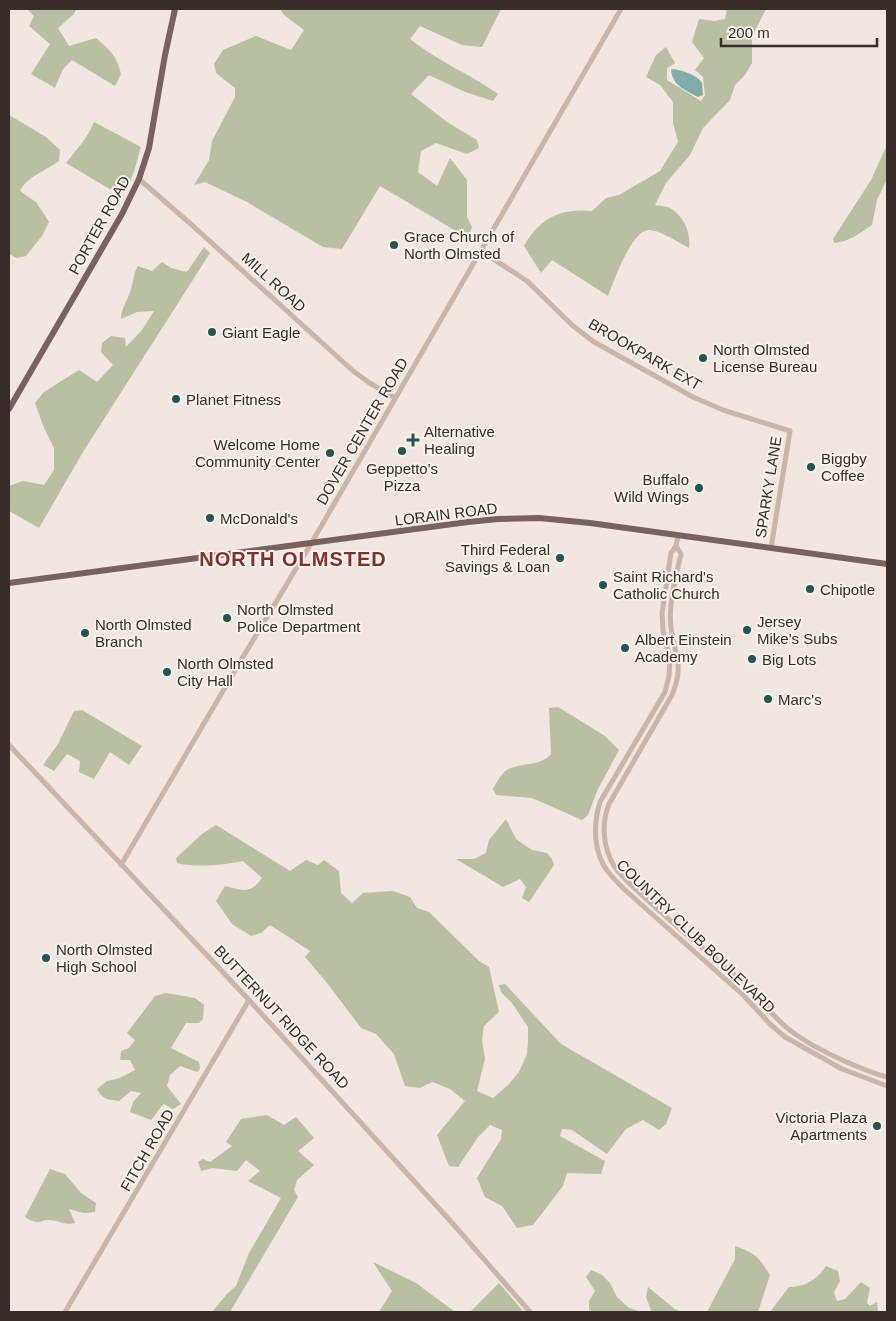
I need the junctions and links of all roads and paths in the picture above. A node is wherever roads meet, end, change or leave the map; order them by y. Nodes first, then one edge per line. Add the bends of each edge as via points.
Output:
1 (174, 9) edge
2 (621, 9) edge
3 (139, 179) junction
4 (481, 251) junction
5 (395, 398) junction
6 (9, 409) edge
7 (790, 431) joint
8 (678, 535) junction
9 (312, 542) junction
10 (676, 546) junction
11 (771, 548) junction
12 (887, 564) edge
13 (9, 583) edge
14 (9, 745) edge
15 (121, 865) junction
16 (249, 1000) junction
17 (887, 1077) edge
18 (887, 1086) edge
19 (66, 1312) edge
20 (530, 1312) edge

1 - 3 main road, PORTER ROAD via 149,148
2 - 4 street, DOVER CENTER ROAD
3 - 5 street, MILL ROAD via 352,370
3 - 6 main road, PORTER ROAD
4 - 5 street, DOVER CENTER ROAD
4 - 7 street, BROOKPARK EXT via 528,281 594,342 700,400
5 - 9 street, DOVER CENTER ROAD
7 - 11 street, SPARKY LANE
8 - 9 main road, LORAIN ROAD via 590,523 519,518
8 - 10 street, COUNTRY CLUB BOULEVARD
8 - 11 main road, LORAIN ROAD
9 - 13 main road, LORAIN ROAD
9 - 15 street, DOVER CENTER ROAD
10 - 17 street, COUNTRY CLUB BOULEVARD via 680,554 671,627 678,655 677,682 609,804 604,821 608,852 618,872 738,978 788,1029 847,1062
10 - 18 street, COUNTRY CLUB BOULEVARD via 662,613 670,659 667,684 600,802 595,830 601,859 625,890 743,995 785,1038 842,1069
11 - 12 main road, LORAIN ROAD
14 - 15 street, BUTTERNUT RIDGE ROAD
15 - 16 street, BUTTERNUT RIDGE ROAD
16 - 19 street, FITCH ROAD
16 - 20 street, BUTTERNUT RIDGE ROAD

